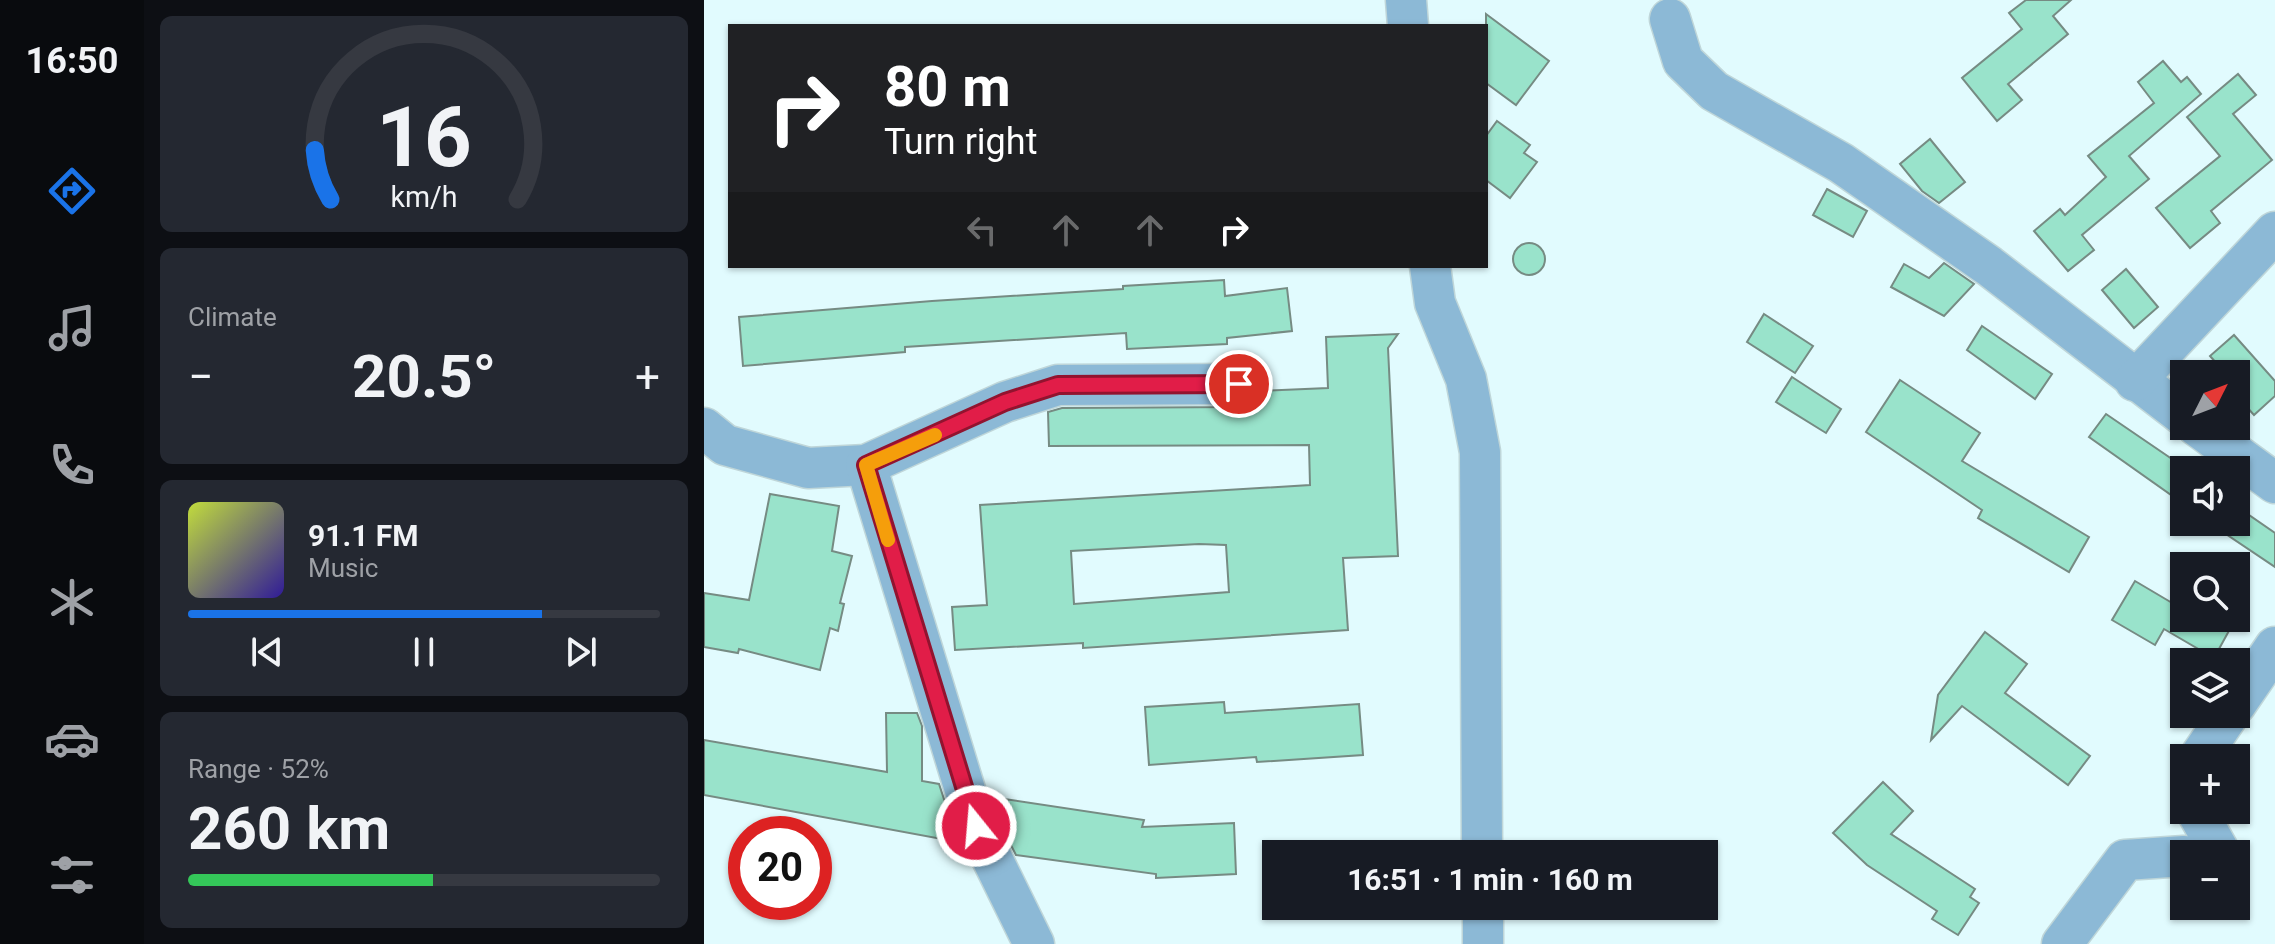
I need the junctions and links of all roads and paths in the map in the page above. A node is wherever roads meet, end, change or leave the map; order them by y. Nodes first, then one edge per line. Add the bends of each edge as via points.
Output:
1 (1406, 0) edge
2 (1670, 19) dead end
3 (1408, 24) edge
4 (2275, 232) edge
5 (1430, 268) edge
6 (2135, 381) junction
7 (1239, 384) dead end
8 (2170, 406) edge
9 (704, 428) edge
10 (2216, 440) edge
11 (866, 465) junction
12 (2275, 483) edge
13 (2275, 647) edge
14 (2250, 684) edge
15 (1482, 840) edge
16 (2170, 857) edge
17 (1483, 920) edge
18 (1034, 944) edge
19 (1483, 944) edge
20 (2062, 944) edge

1 - 3 street
2 - 6 street via 1683,61 1714,91 1841,163 1989,266
4 - 6 street
5 - 15 street via 1435,303 1466,379 1480,452
6 - 8 street
7 - 11 street via 1058,385 1005,402
9 - 11 street via 725,445 808,468
10 - 12 street
11 - 18 street via 976,826
13 - 14 street
16 - 20 street via 2125,860
17 - 19 street

